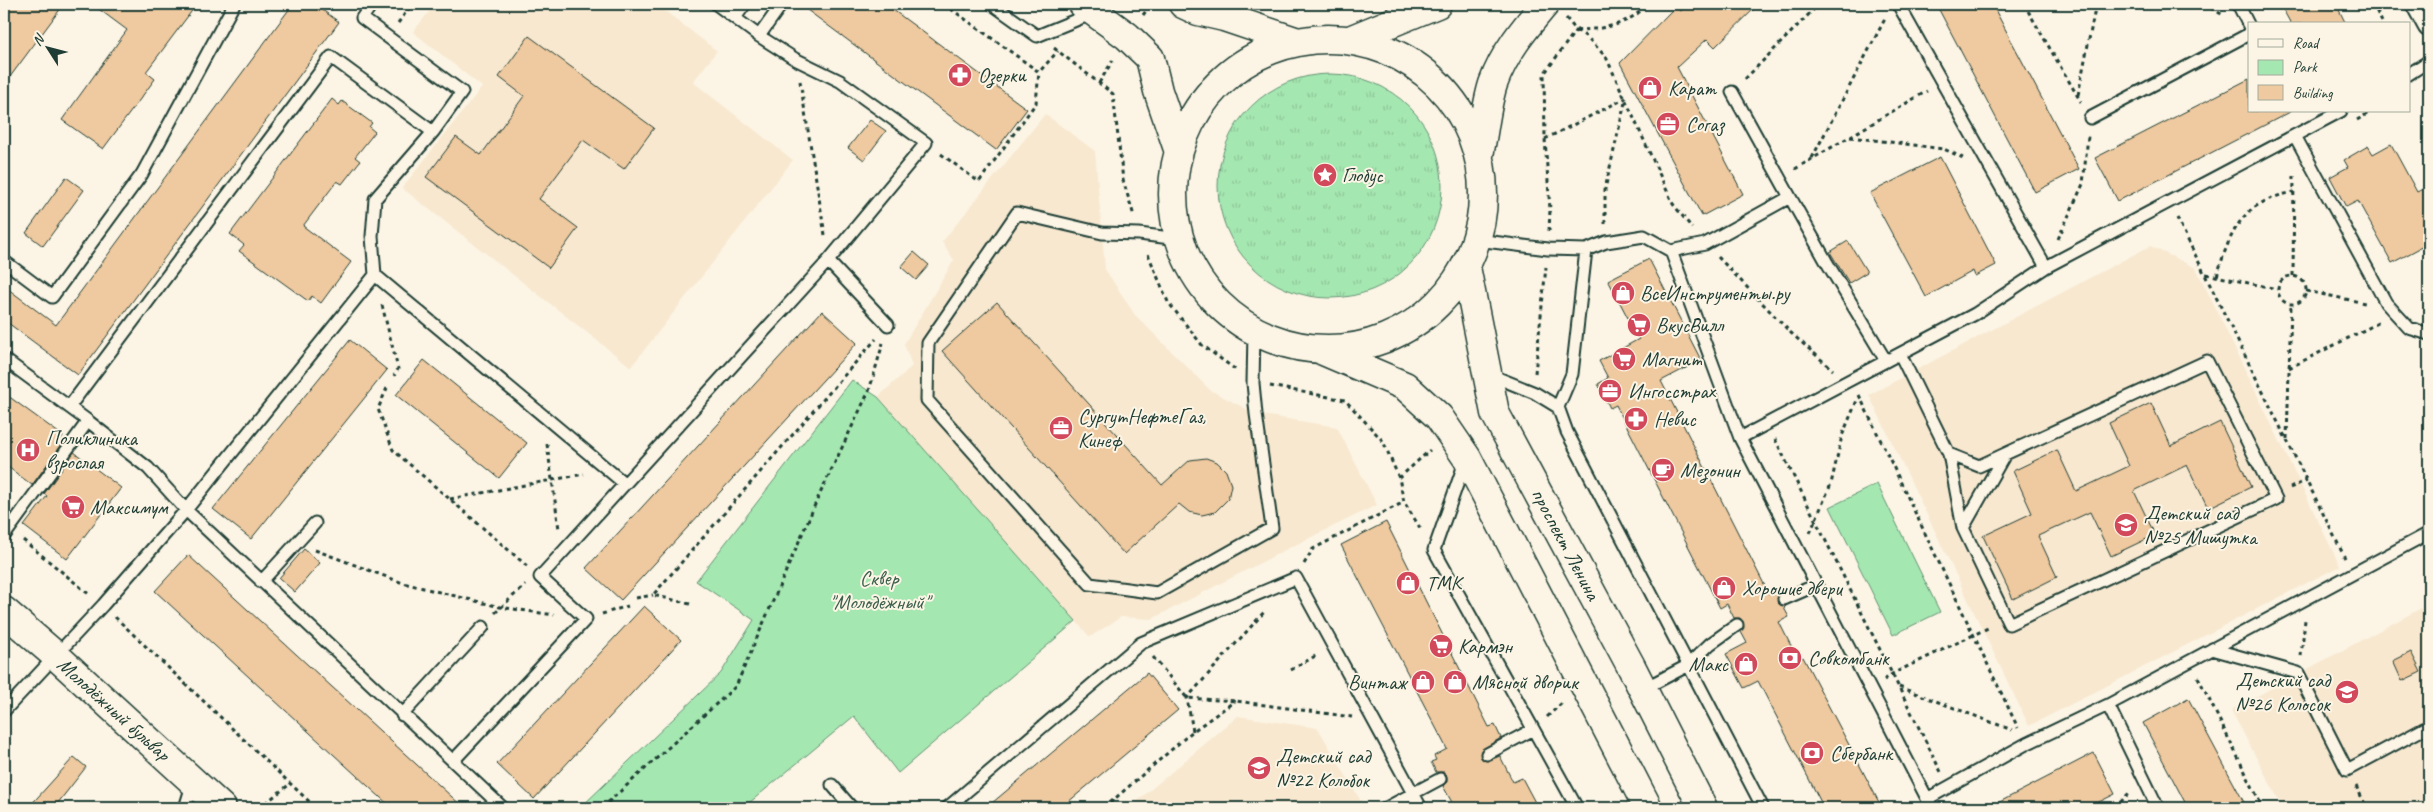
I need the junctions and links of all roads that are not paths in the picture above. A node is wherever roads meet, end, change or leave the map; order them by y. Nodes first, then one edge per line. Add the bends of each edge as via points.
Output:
1 (234, 4) edge
2 (372, 4) edge
3 (716, 4) edge
4 (745, 4) edge
5 (992, 4) edge
6 (1183, 4) edge
7 (1437, 4) edge
8 (1545, 4) edge
9 (1898, 4) edge
10 (2238, 4) edge
11 (2418, 5) edge
12 (779, 8) dead end
13 (1088, 8) edge
14 (735, 18) junction
15 (2248, 24) edge
16 (2429, 26) edge
17 (2248, 35) edge
18 (758, 36) junction
19 (1352, 39) junction
20 (1295, 41) junction
21 (2429, 61) edge
22 (2410, 73) edge
23 (1732, 92) road end
24 (2339, 112) edge
25 (2090, 118) road end
26 (433, 132) junction
27 (2295, 136) junction
28 (1178, 149) junction
29 (1479, 155) junction
30 (1790, 197) junction
31 (1178, 239) junction
32 (1477, 240) junction
33 (1586, 250) junction
34 (1671, 251) junction
35 (4, 261) edge
36 (828, 261) junction
37 (1466, 267) junction
38 (2046, 267) junction
39 (375, 275) junction
40 (888, 325) road end
41 (1254, 332) junction
42 (2429, 334) edge
43 (1321, 350) junction
44 (1900, 354) junction
45 (4, 359) edge
46 (1886, 361) junction
47 (1487, 374) junction
48 (69, 407) junction
49 (1558, 407) junction
50 (88, 421) junction
51 (1740, 438) junction
52 (1950, 454) junction
53 (2006, 454) junction
54 (1467, 458) junction
55 (624, 484) junction
56 (186, 510) junction
57 (315, 523) dead end
58 (1963, 528) junction
59 (7, 532) edge
60 (2429, 533) edge
61 (261, 582) junction
62 (1814, 586) junction
63 (1784, 599) dead end
64 (6, 617) edge
65 (1737, 625) dead end
66 (483, 627) road end
67 (2212, 649) junction
68 (55, 655) junction
69 (1687, 666) junction
70 (1643, 689) junction
71 (2108, 705) junction
72 (4, 711) edge
73 (402, 715) junction
74 (2429, 726) edge
75 (1532, 730) junction
76 (1487, 754) dead end
77 (453, 761) junction
78 (1440, 779) dead end
79 (193, 781) junction
80 (832, 785) dead end
81 (1413, 793) junction
82 (1929, 804) edge
83 (185, 808) edge
84 (222, 808) edge
85 (503, 808) edge
86 (852, 808) edge
87 (947, 808) edge
88 (1386, 808) edge
89 (1421, 808) edge
90 (1576, 808) edge
91 (1648, 808) edge
92 (1703, 808) edge
93 (1763, 808) edge
94 (2158, 808) edge

1 - 35 lane via 142,174 52,297
2 - 26 lane via 362,18 462,92
3 - 14 lane
4 - 14 lane
5 - 13 lane via 1037,36
6 - 20 main road
7 - 19 main road
8 - 29 main road via 1517,37 1501,66 1493,85
9 - 38 lane
10 - 15 lane
11 - 16 street
12 - 18 lane
13 - 28 main road via 1127,36 1150,58
14 - 18 lane
17 - 25 lane
18 - 36 lane via 840,81 926,143
19 - 20 main road
19 - 29 main road via 1409,60 1454,100
20 - 28 main road via 1244,62 1203,99
21 - 22 lane
23 - 30 lane
24 - 27 lane
26 - 39 lane via 375,200 372,236
26 - 48 lane via 331,57
27 - 38 lane
27 - 42 lane via 2386,303 2409,328
28 - 31 main road via 1172,194
29 - 32 main road via 1484,198
30 - 34 lane via 1704,244
30 - 46 lane
31 - 41 main road via 1195,276 1221,308
31 - 41 lane via 1102,233 1017,213 928,343 927,400 1090,584 1157,593 1272,528 1253,383
32 - 33 lane
32 - 37 main road
33 - 34 lane via 1606,242 1644,236
33 - 49 lane via 1572,374
34 - 51 lane
36 - 40 lane
36 - 55 lane
37 - 43 main road via 1430,312 1379,341
37 - 47 main road, проспект Ленина
38 - 44 lane via 1975,314
39 - 55 lane
39 - 56 lane
41 - 43 main road
43 - 54 main road via 1405,386 1439,417
44 - 46 lane
44 - 52 lane
45 - 48 lane
46 - 51 lane
47 - 49 lane via 1534,392
47 - 70 main road, проспект Ленина via 1495,413
48 - 50 lane
49 - 69 lane via 1567,432
50 - 56 lane via 148,468
50 - 59 lane
51 - 62 lane
52 - 53 lane via 1979,466
52 - 58 lane
53 - 58 lane
53 - 58 lane via 2207,361 2276,499 2009,624
54 - 75 lane via 1434,550
54 - 91 main road
55 - 77 lane via 540,577 586,619
56 - 61 lane
56 - 68 lane
57 - 61 lane
60 - 67 lane
61 - 73 lane
62 - 63 lane
62 - 82 lane
64 - 68 main road, Молодёжный бульвар
65 - 69 lane
66 - 73 lane
67 - 71 lane
67 - 74 lane via 2298,674 2347,770
68 - 72 lane
68 - 79 main road, Молодёжный бульвар
69 - 70 lane
69 - 93 lane
70 - 92 main road, проспект Ленина
71 - 82 lane via 2026,744 1949,787
71 - 94 lane
73 - 77 lane
75 - 76 lane
75 - 90 lane
77 - 85 lane
78 - 81 lane
79 - 83 lane
79 - 84 main road, Молодёжный бульвар
80 - 86 lane
81 - 87 lane via 1296,578 1141,643
81 - 88 lane
81 - 89 lane

